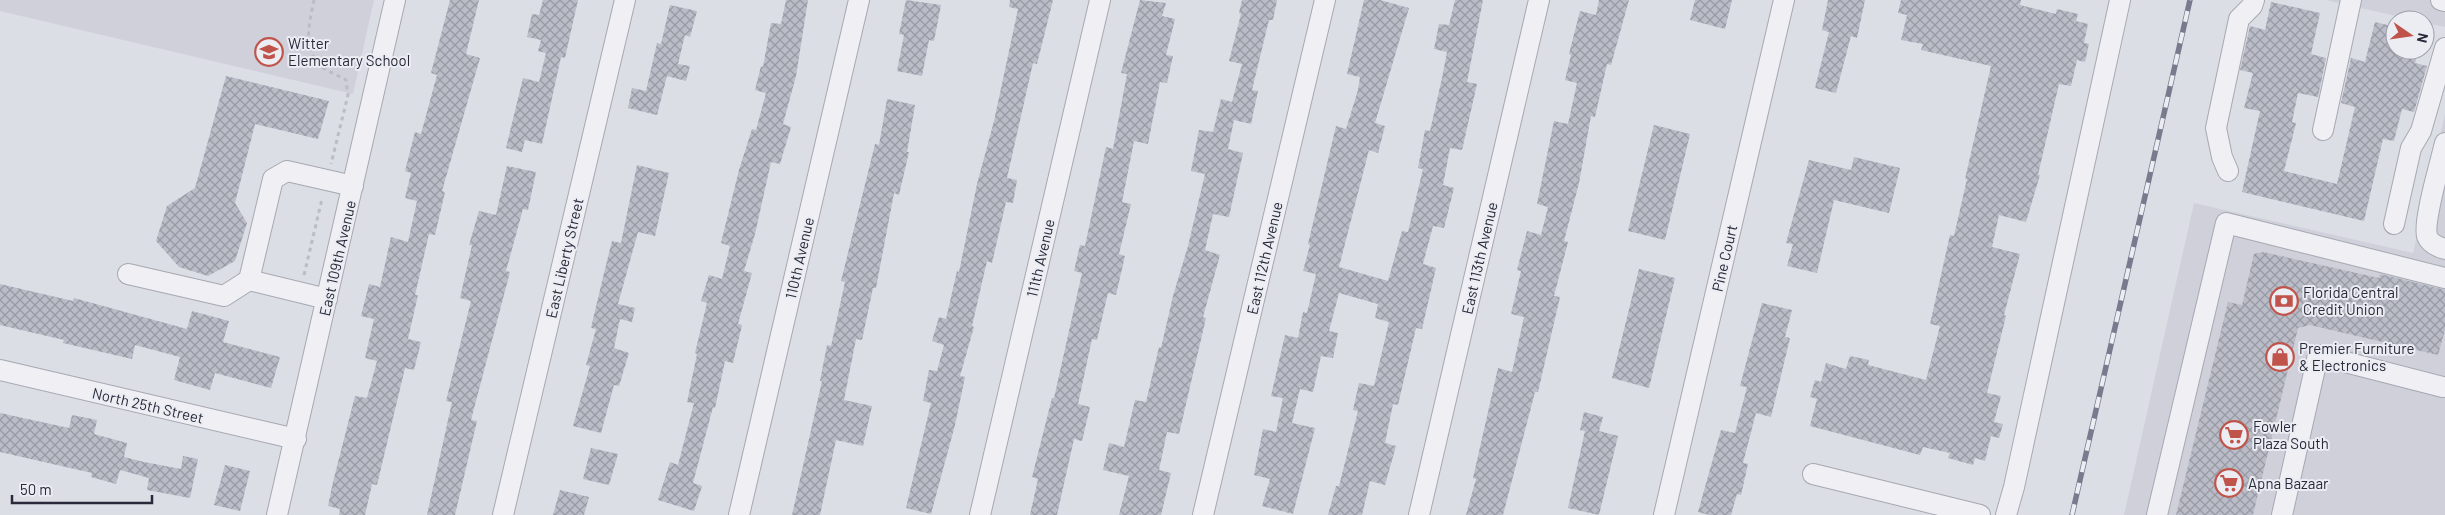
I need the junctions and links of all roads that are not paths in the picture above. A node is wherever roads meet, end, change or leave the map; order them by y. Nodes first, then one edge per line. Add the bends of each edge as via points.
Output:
1 (395, 0) edge
2 (625, 0) edge
3 (859, 0) edge
4 (1100, 0) edge
5 (1325, 0) edge
6 (1539, 0) edge
7 (1784, 0) edge
8 (2120, 0) edge
9 (2254, 0) edge
10 (2351, 0) edge
11 (2441, 0) edge
12 (2445, 1) edge
13 (2445, 48) edge
14 (2323, 130) dead end
15 (2445, 143) edge
16 (2443, 165) edge
17 (2228, 171) dead end
18 (353, 186) junction
19 (2439, 199) edge
20 (2394, 224) dead end
21 (2445, 249) edge
22 (128, 274) dead end
23 (2445, 278) edge
24 (249, 280) junction
25 (328, 298) junction
26 (0, 370) edge
27 (2444, 384) edge
28 (296, 439) junction
29 (1813, 474) dead end
30 (277, 515) edge
31 (503, 515) edge
32 (739, 515) edge
33 (980, 515) edge
34 (1203, 515) edge
35 (1419, 515) edge
36 (1664, 515) edge
37 (1980, 515) edge
38 (2006, 515) edge
39 (2157, 515) edge
40 (2282, 515) edge

1 - 18 street, East 109th Avenue
2 - 31 street, East Liberty Street
3 - 32 street, 110th Avenue
4 - 33 street, 111th Avenue
5 - 34 street, East 112th Avenue
6 - 35 street, East 113th Avenue
7 - 36 street, Pine Court
8 - 38 street
9 - 17 street via 2239,20 2216,128
10 - 14 street
11 - 12 street
13 - 20 street via 2421,131 2411,148
15 - 16 street
16 - 19 street
18 - 24 street via 287,171 273,179
18 - 25 street, East 109th Avenue
19 - 21 street via 2427,222 2427,236 2435,247
22 - 24 street via 224,296
23 - 39 street via 2226,223
24 - 25 street
25 - 28 street, East 109th Avenue
26 - 28 street, North 25th Street
27 - 40 street via 2318,355
28 - 30 street, East 109th Avenue
29 - 37 street

